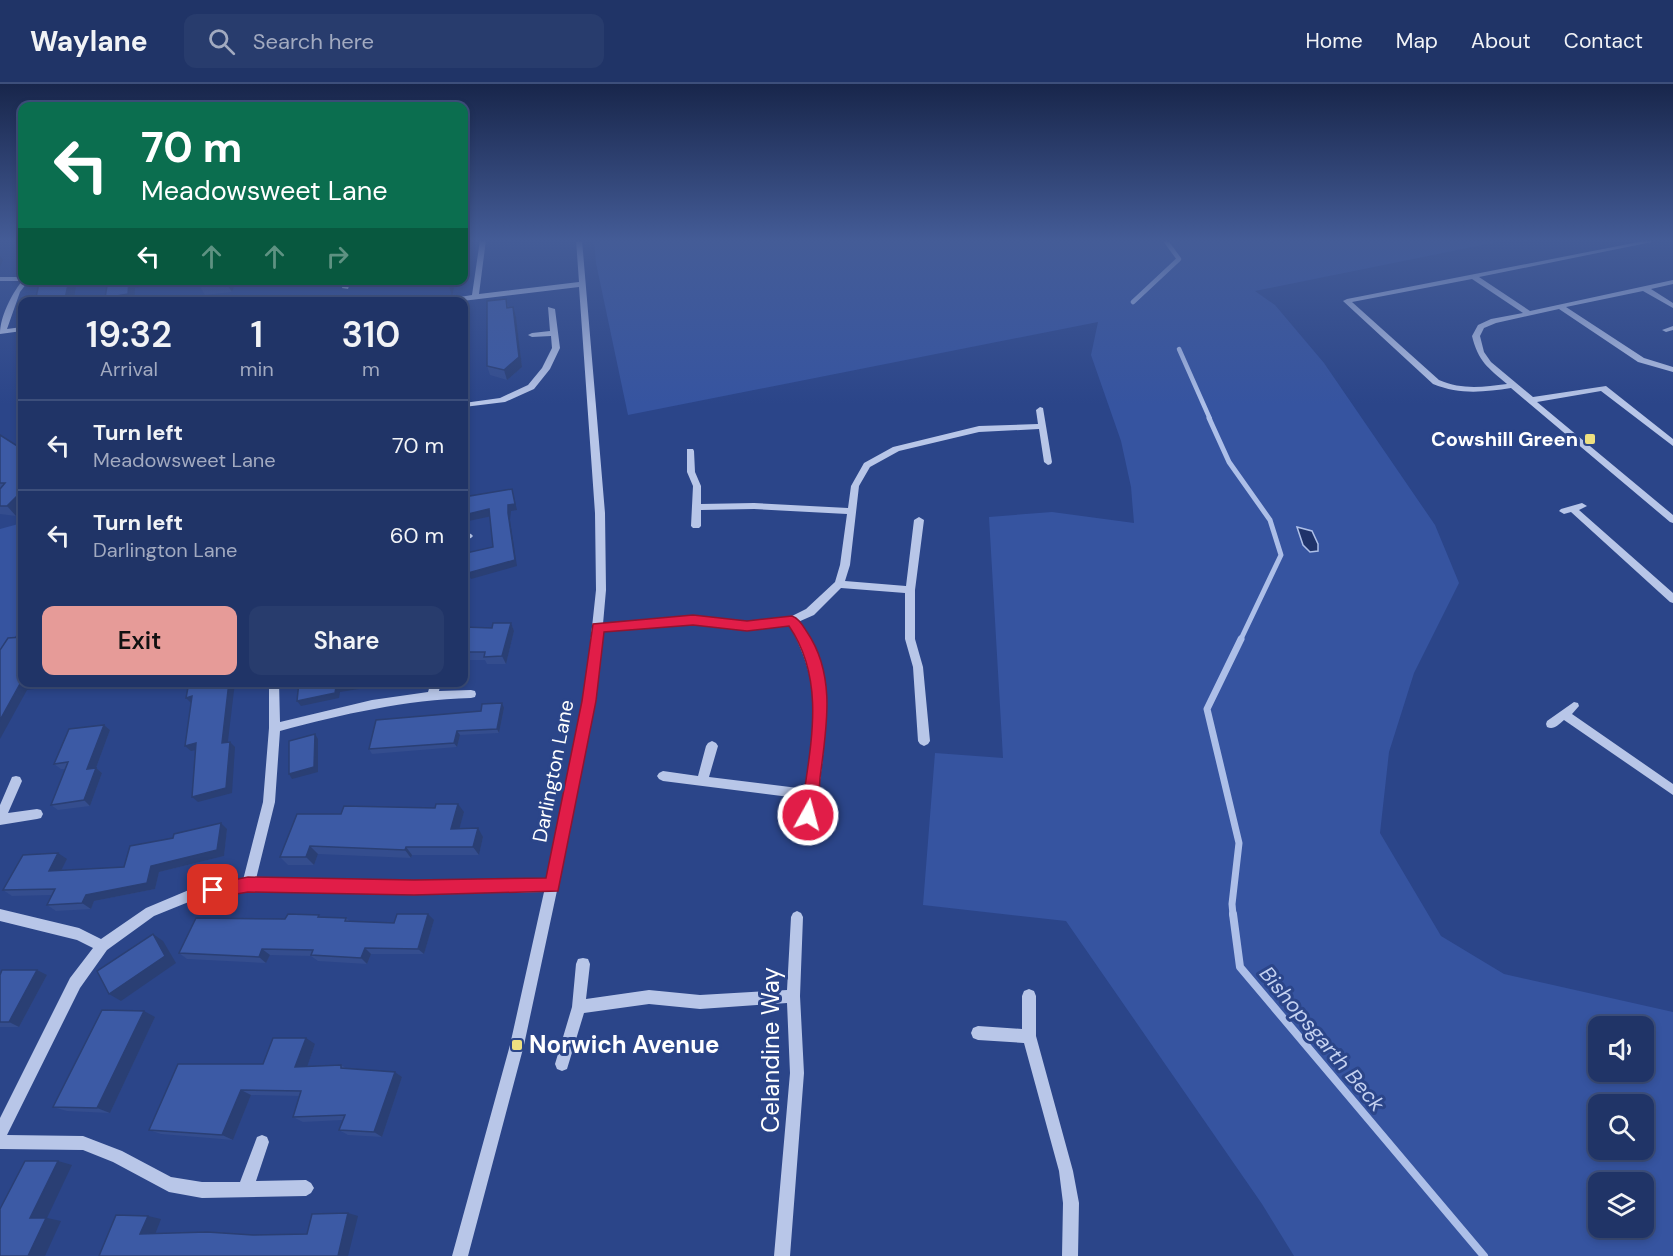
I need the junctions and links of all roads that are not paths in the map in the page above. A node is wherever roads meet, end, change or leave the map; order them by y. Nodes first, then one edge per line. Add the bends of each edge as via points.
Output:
1 (17, 295) edge
2 (494, 295) edge
3 (584, 295) edge
4 (1380, 295) edge
5 (1501, 295) edge
6 (1612, 295) edge
7 (1655, 295) edge
8 (475, 297) joint
9 (468, 298) edge
10 (1559, 306) junction
11 (1673, 306) edge
12 (551, 309) dead end
13 (1528, 313) junction
14 (18, 330) edge
15 (1, 332) edge
16 (554, 333) junction
17 (532, 335) dead end
18 (1673, 370) edge
19 (1514, 385) junction
20 (1532, 400) junction
21 (468, 404) edge
22 (1040, 411) dead end
23 (1043, 426) junction
24 (1673, 443) edge
25 (690, 451) dead end
26 (1048, 462) dead end
27 (697, 507) junction
28 (1573, 509) dead end
29 (851, 511) junction
30 (1673, 519) edge
31 (919, 520) dead end
32 (696, 526) dead end
33 (839, 584) junction
34 (910, 590) junction
35 (1673, 599) edge
36 (792, 621) junction
37 (598, 628) junction
38 (274, 687) edge
39 (435, 687) edge
40 (433, 694) junction
41 (471, 694) dead end
42 (1574, 706) dead end
43 (1563, 714) junction
44 (1551, 724) dead end
45 (275, 728) junction
46 (924, 741) dead end
47 (712, 746) dead end
48 (663, 776) dead end
49 (702, 781) junction
50 (16, 782) dead end
51 (1673, 790) edge
52 (810, 795) junction
53 (37, 814) dead end
54 (0, 819) edge
55 (806, 834) dead end
56 (248, 885) junction
57 (552, 886) junction
58 (0, 915) edge
59 (797, 916) dead end
60 (102, 946) junction
61 (583, 964) dead end
62 (793, 996) junction
63 (1029, 996) dead end
64 (579, 1006) junction
65 (978, 1034) dead end
66 (1029, 1036) junction
67 (562, 1064) dead end
68 (0, 1133) edge
69 (0, 1142) edge
70 (262, 1143) dead end
71 (306, 1188) dead end
72 (245, 1190) junction
73 (460, 1256) edge
74 (782, 1256) edge
75 (1070, 1256) edge

1 - 15 street
2 - 8 street
3 - 37 street, Darlington Lane via 600,513
4 - 19 street via 1347,301 1436,382 1467,392
5 - 13 street
6 - 10 street
7 - 11 street
8 - 9 street
10 - 13 street
10 - 18 street via 1641,360
12 - 16 street
13 - 19 street via 1494,321 1481,327 1476,336 1488,364
14 - 15 street
16 - 17 street
16 - 21 street via 556,348 531,387 502,400
19 - 20 street
20 - 24 street via 1603,388
20 - 30 street
22 - 23 street
23 - 26 street
23 - 29 street via 979,429 896,449 867,465 859,475
25 - 27 street
27 - 29 street
27 - 32 street
28 - 35 street
29 - 33 street
31 - 34 street
33 - 34 street
33 - 36 street via 810,612
34 - 46 street via 910,639 918,667
36 - 37 street via 747,626 693,620
36 - 52 street via 808,647 820,690
37 - 57 street, Darlington Lane via 589,701
38 - 45 street
39 - 40 street
40 - 41 street
40 - 45 street via 369,703
42 - 43 street
43 - 44 street
43 - 51 street
45 - 56 street via 268,802
47 - 49 street
48 - 49 street
49 - 52 street
50 - 54 street
52 - 55 street
53 - 54 street
56 - 57 street
56 - 60 street via 196,893 159,908
57 - 73 street, Darlington Lane via 517,1045
58 - 60 street via 79,934
59 - 62 street, Celandine Way
60 - 68 street via 75,983
61 - 64 street
62 - 64 street via 700,1002 650,997
62 - 74 street, Celandine Way via 797,1073
63 - 66 street
64 - 67 street
65 - 66 street
66 - 75 street via 1066,1171 1071,1203
69 - 72 street via 83,1143 169,1184 202,1190
70 - 72 street
71 - 72 street

